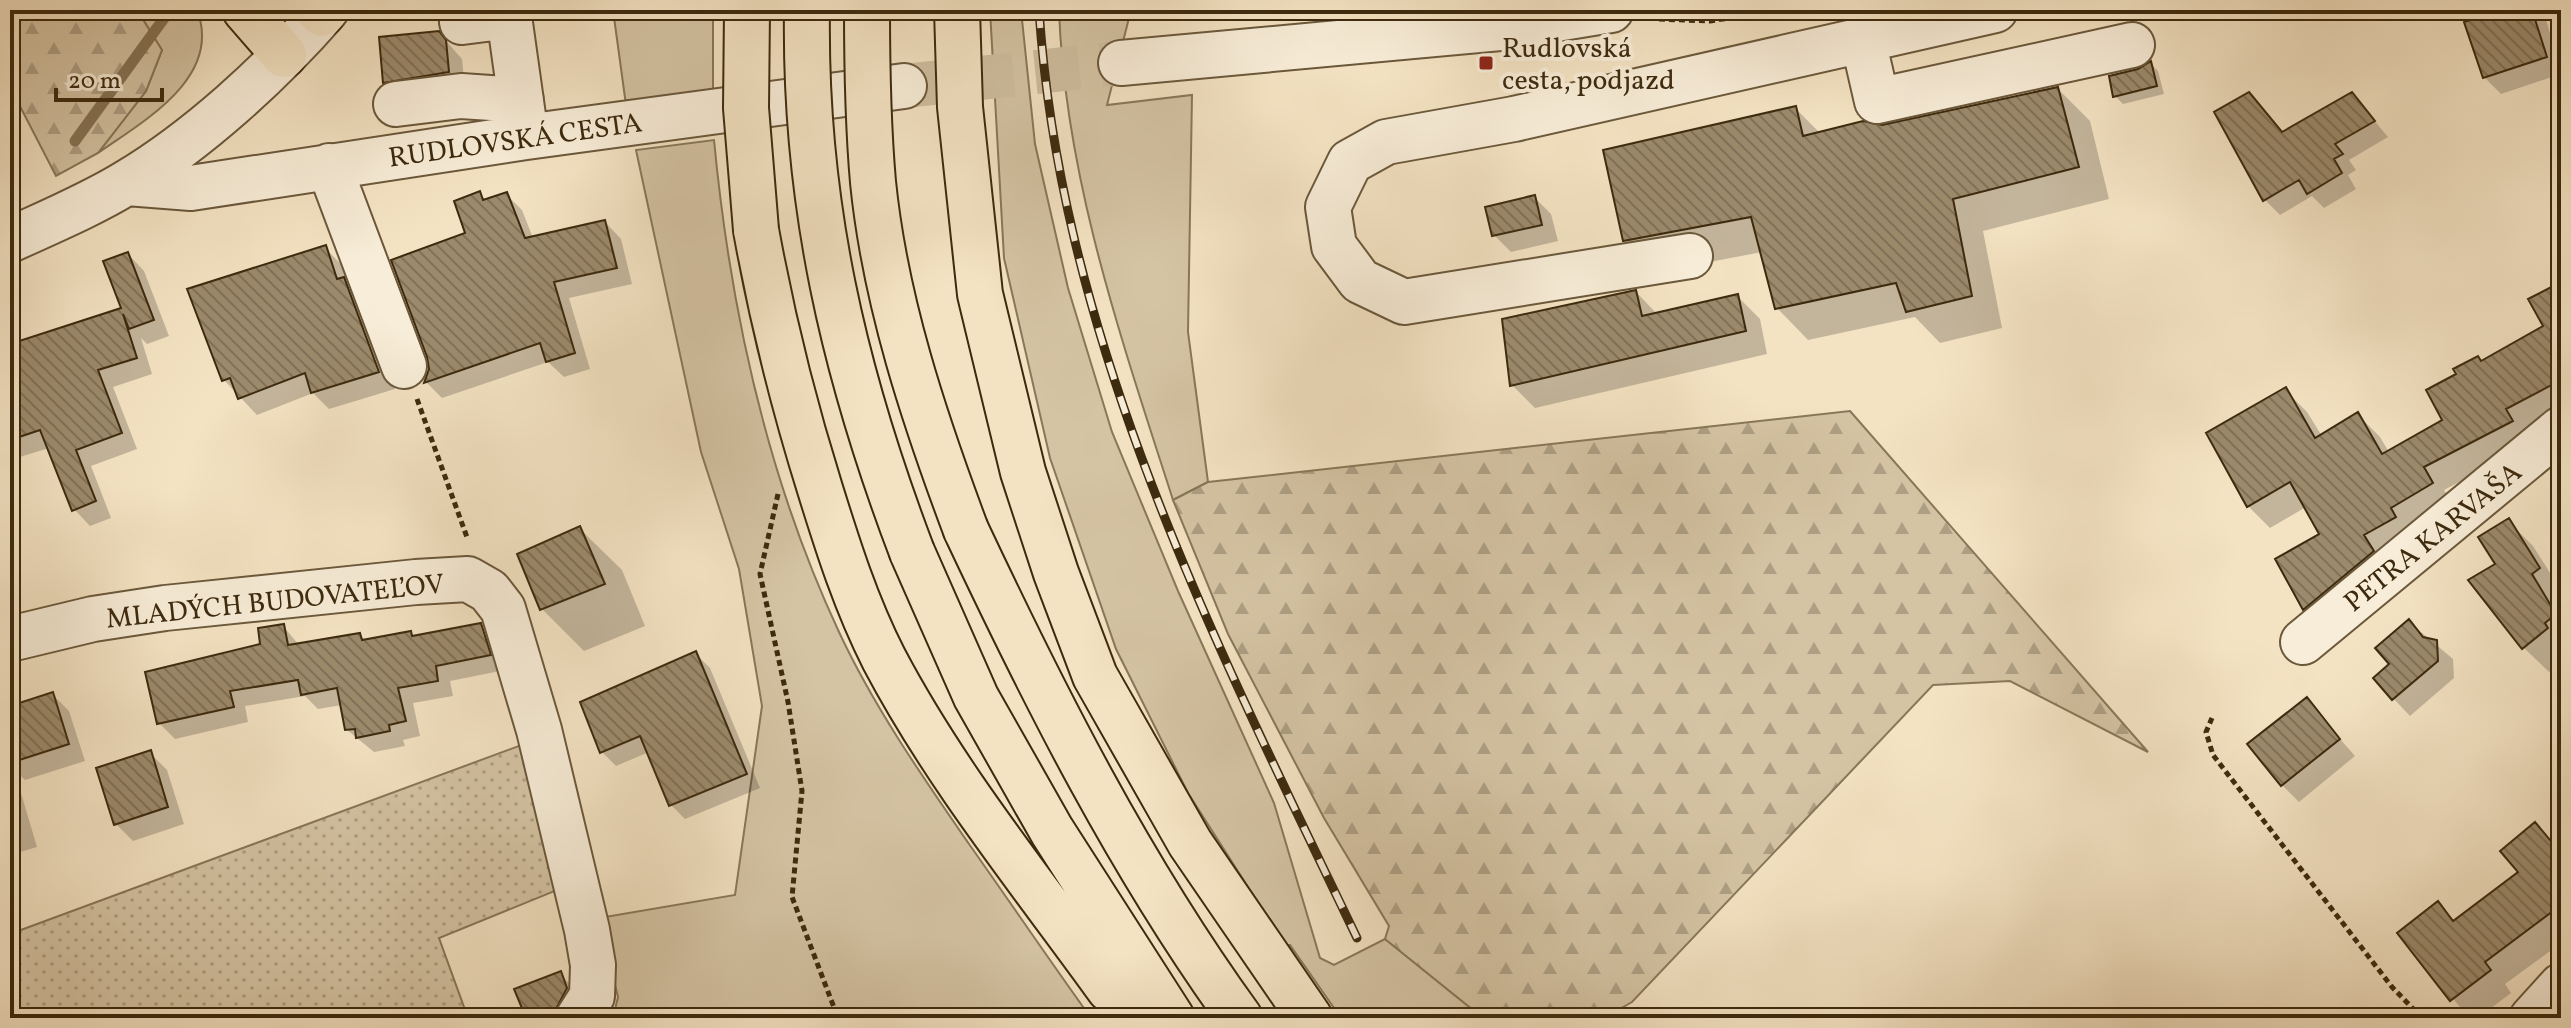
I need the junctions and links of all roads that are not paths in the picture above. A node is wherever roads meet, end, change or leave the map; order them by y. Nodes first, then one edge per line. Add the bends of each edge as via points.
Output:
1 (245, 10) edge
2 (747, 10) edge
3 (807, 10) edge
4 (867, 10) edge
5 (957, 10) edge
6 (1611, 10) edge
7 (1995, 10) edge
8 (322, 11) edge
9 (462, 22) dead end
10 (1863, 40) junction
11 (2132, 45) dead end
12 (284, 55) junction
13 (1121, 63) tunnel mouth
14 (904, 86) tunnel mouth
15 (396, 104) dead end
16 (523, 119) junction
17 (329, 166) junction
18 (127, 183) junction
19 (10, 201) edge
20 (52, 220) junction
21 (10, 240) edge
22 (1690, 256) dead end
23 (404, 366) road end
24 (2561, 429) edge
25 (10, 639) edge
26 (2303, 642) dead end
27 (2561, 986) edge
28 (578, 1018) edge
29 (1142, 1018) edge
30 (1172, 1018) edge
31 (1240, 1018) edge
32 (1310, 1018) edge
33 (2532, 1018) edge

1 - 12 highway
2 - 29 highway, bridge via 746,108 758,245 775,335 847,578 883,658 953,774 1109,989
3 - 30 highway, bridge via 814,185 834,296 854,385 912,552 976,697 1052,831
4 - 31 highway, bridge via 874,183 890,282 938,455 966,530 1109,817
5 - 32 highway via 960,107 980,294 1023,472 1056,573 1095,676 1182,829
6 - 13 street via 1484,30
7 - 10 street
8 - 12 street
9 - 16 street via 509,16
10 - 11 street via 1877,101
10 - 22 street via 1514,119 1386,142 1350,162 1328,207 1334,246 1360,281 1404,302
12 - 18 street via 187,140
14 - 16 street, RUDLOVSKÁ CESTA
15 - 16 street via 461,96
16 - 17 street, RUDLOVSKÁ CESTA
17 - 18 street, RUDLOVSKÁ CESTA via 191,188
17 - 23 street
18 - 20 street
19 - 20 street
20 - 21 street
24 - 26 street, PETRA KARVAŠA
25 - 28 street, MLADÝCH BUDOVATEĽOV via 165,608 468,579 489,591 503,609 555,788 593,965 592,996
27 - 33 street

